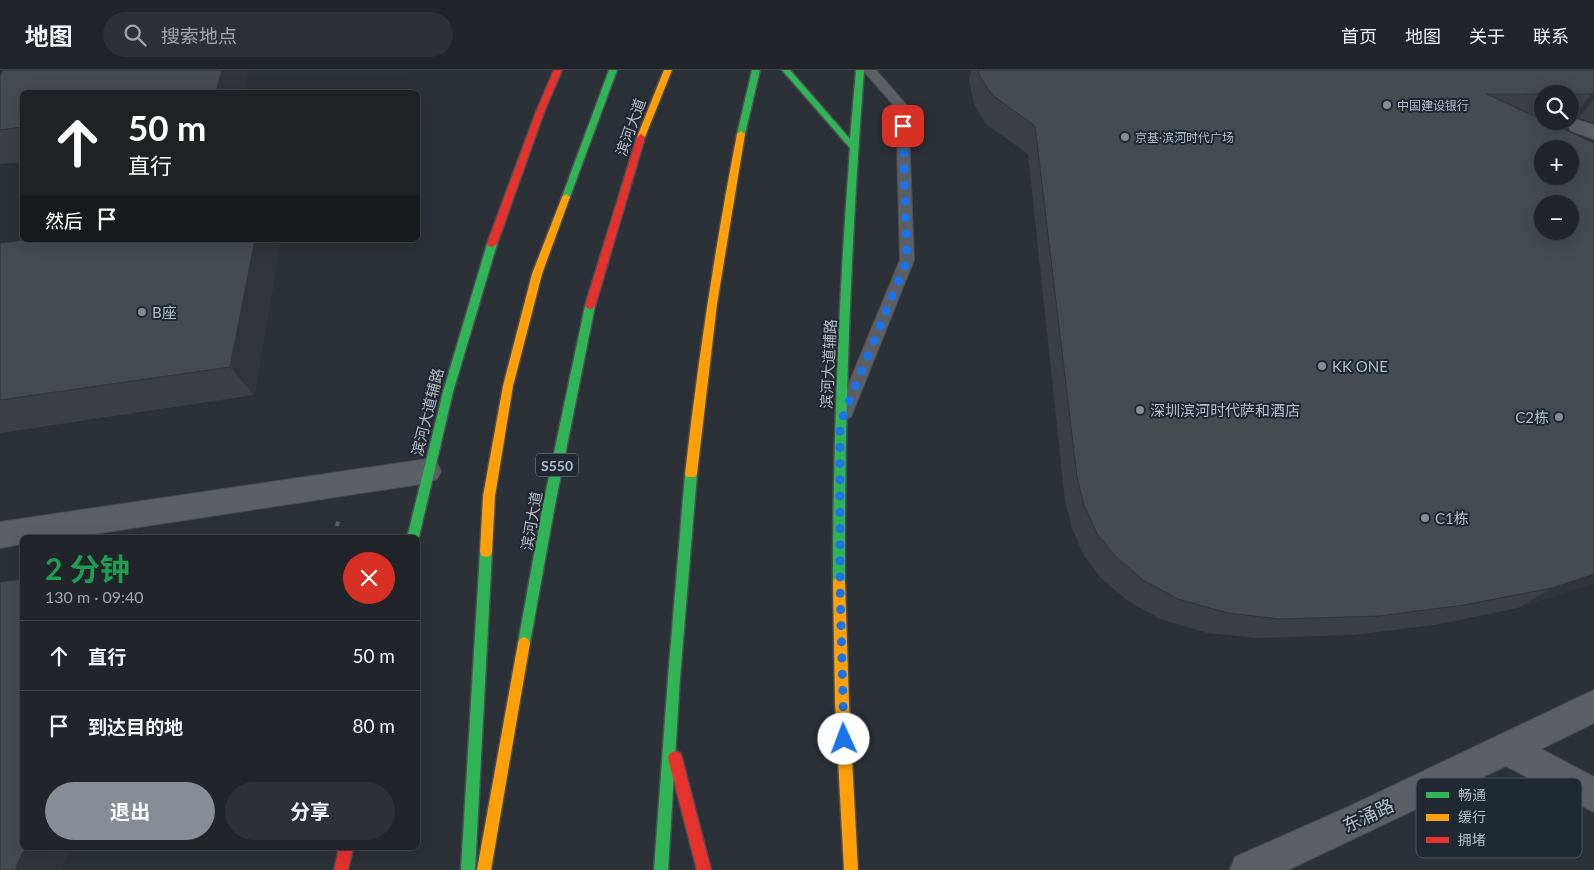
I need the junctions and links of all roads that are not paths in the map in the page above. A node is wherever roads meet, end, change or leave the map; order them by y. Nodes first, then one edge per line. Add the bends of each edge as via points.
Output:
1 (558, 70) edge
2 (613, 70) edge
3 (668, 70) edge
4 (756, 70) edge
5 (786, 70) edge
6 (860, 70) edge
7 (869, 70) edge
8 (854, 148) junction
9 (840, 424) junction
10 (427, 471) junction
11 (0, 535) edge
12 (414, 535) edge
13 (1594, 706) edge
14 (668, 731) junction
15 (1506, 748) junction
16 (1444, 778) edge
17 (1562, 778) edge
18 (1582, 789) edge
19 (1416, 792) edge
20 (1594, 795) edge
21 (346, 850) edge
22 (341, 870) edge
23 (468, 870) edge
24 (484, 870) edge
25 (661, 870) edge
26 (704, 870) edge
27 (851, 870) edge
28 (1248, 870) edge

1 - 10 main road, 滨河大道辅路 via 485,262
2 - 23 main road via 537,274 508,386 489,496
3 - 24 main road, 滨河大道 / S550 via 641,136 590,306 549,505
4 - 14 main road via 718,254 692,451
5 - 8 main road
6 - 8 main road, 滨河大道辅路
7 - 9 lane via 902,107 907,260
8 - 9 main road, 滨河大道辅路
9 - 27 main road, 滨河大道辅路 via 840,585
10 - 11 street
10 - 12 main road, 滨河大道辅路
13 - 15 street, 东涌路
14 - 25 main road
14 - 26 main road
15 - 16 street, 东涌路
15 - 17 street
18 - 20 street
19 - 28 street, 东涌路
21 - 22 main road

